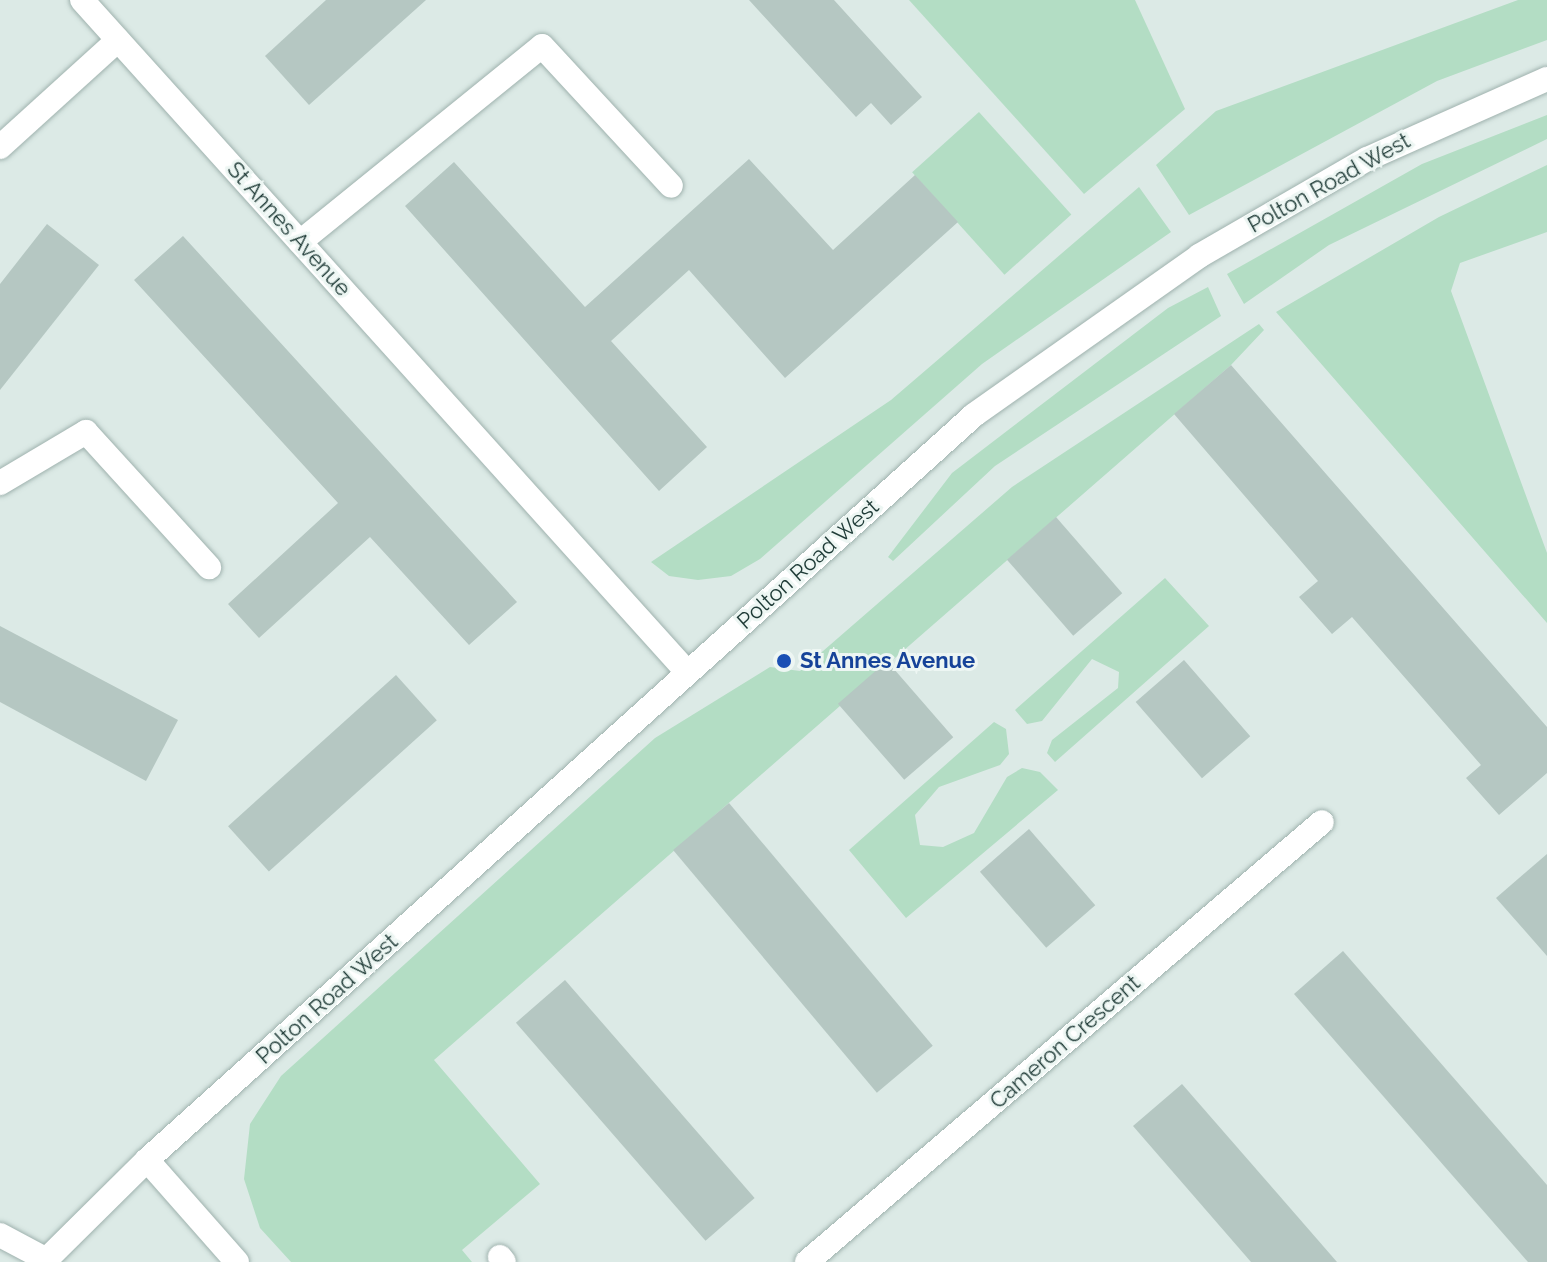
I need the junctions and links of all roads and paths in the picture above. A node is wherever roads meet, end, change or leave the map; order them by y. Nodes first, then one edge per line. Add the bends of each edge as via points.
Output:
1 (82, 0) edge
2 (118, 40) junction
3 (1547, 79) edge
4 (0, 147) edge
5 (671, 186) dead end
6 (300, 242) junction
7 (0, 483) edge
8 (209, 567) dead end
9 (687, 672) junction
10 (1322, 822) dead end
11 (147, 1160) junction
12 (0, 1235) edge
13 (46, 1261) edge
14 (237, 1262) edge
15 (807, 1262) edge

1 - 2 street, St Annes Avenue
2 - 4 street
2 - 6 street, St Annes Avenue
3 - 9 street, Polton Road West via 1367,159 1199,256 974,415
5 - 6 street via 542,46
6 - 9 street, St Annes Avenue
7 - 8 street via 86,432
9 - 11 street, Polton Road West
10 - 15 street, Cameron Crescent
11 - 13 street, Polton Road West
11 - 14 street
12 - 13 street

